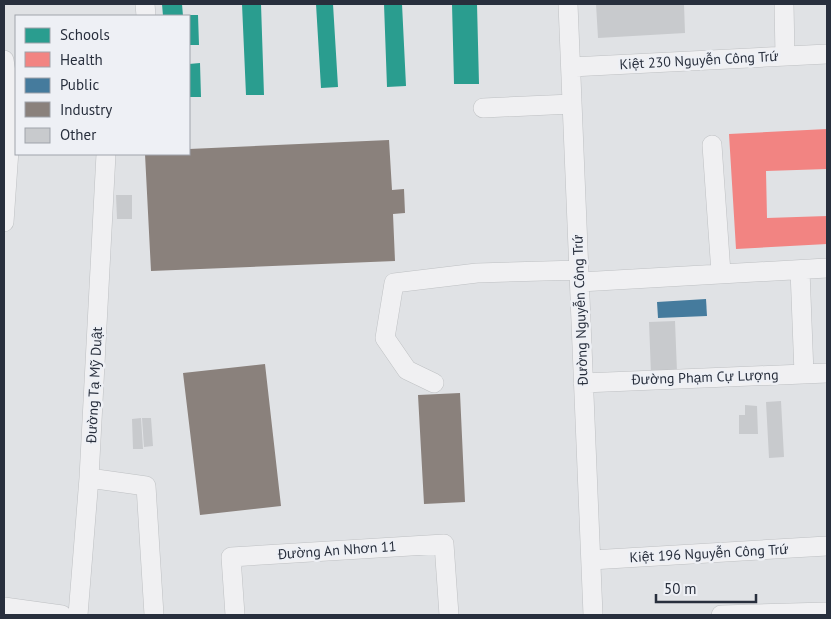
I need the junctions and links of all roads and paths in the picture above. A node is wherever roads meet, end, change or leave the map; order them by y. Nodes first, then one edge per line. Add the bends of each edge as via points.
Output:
1 (568, 4) edge
2 (784, 4) edge
3 (827, 54) edge
4 (785, 56) junction
5 (4, 60) edge
6 (571, 67) junction
7 (572, 104) junction
8 (483, 108) dead end
9 (712, 145) dead end
10 (10, 150) edge
11 (106, 155) edge
12 (4, 222) edge
13 (827, 268) edge
14 (800, 270) junction
15 (721, 274) junction
16 (580, 276) junction
17 (827, 372) edge
18 (804, 374) junction
19 (434, 383) dead end
20 (583, 383) junction
21 (89, 478) junction
22 (827, 546) edge
23 (591, 560) junction
24 (4, 607) edge
25 (827, 612) edge
26 (765, 614) edge
27 (62, 615) edge
28 (78, 615) edge
29 (154, 615) edge
30 (235, 615) edge
31 (449, 615) edge
32 (593, 615) edge
33 (721, 615) edge

1 - 6 street, Đường Nguyễn Công Trứ
2 - 4 street
3 - 4 street, Kiệt 230 Nguyễn Công Trứ
4 - 6 street, Kiệt 230 Nguyễn Công Trứ
5 - 10 street
6 - 7 street, Đường Nguyễn Công Trứ
7 - 8 street
7 - 16 street, Đường Nguyễn Công Trứ
9 - 15 street
10 - 12 street
11 - 21 street, Đường Tạ Mỹ Duật
13 - 14 street
14 - 15 street
14 - 18 street
15 - 16 street
16 - 19 street via 477,273 394,283 385,338 407,370
16 - 20 street, Đường Nguyễn Công Trứ
17 - 18 street, Đường Phạm Cự Lượng
18 - 20 street, Đường Phạm Cự Lượng
20 - 23 street, Đường Nguyễn Công Trứ
21 - 28 street, Đường Tạ Mỹ Duật
21 - 29 street via 146,486
22 - 23 street, Kiệt 196 Nguyễn Công Trứ
23 - 32 street, Đường Nguyễn Công Trứ
24 - 27 street
25 - 26 street
26 - 33 street
30 - 31 street, Đường An Nhơn 11 via 231,557 444,544

